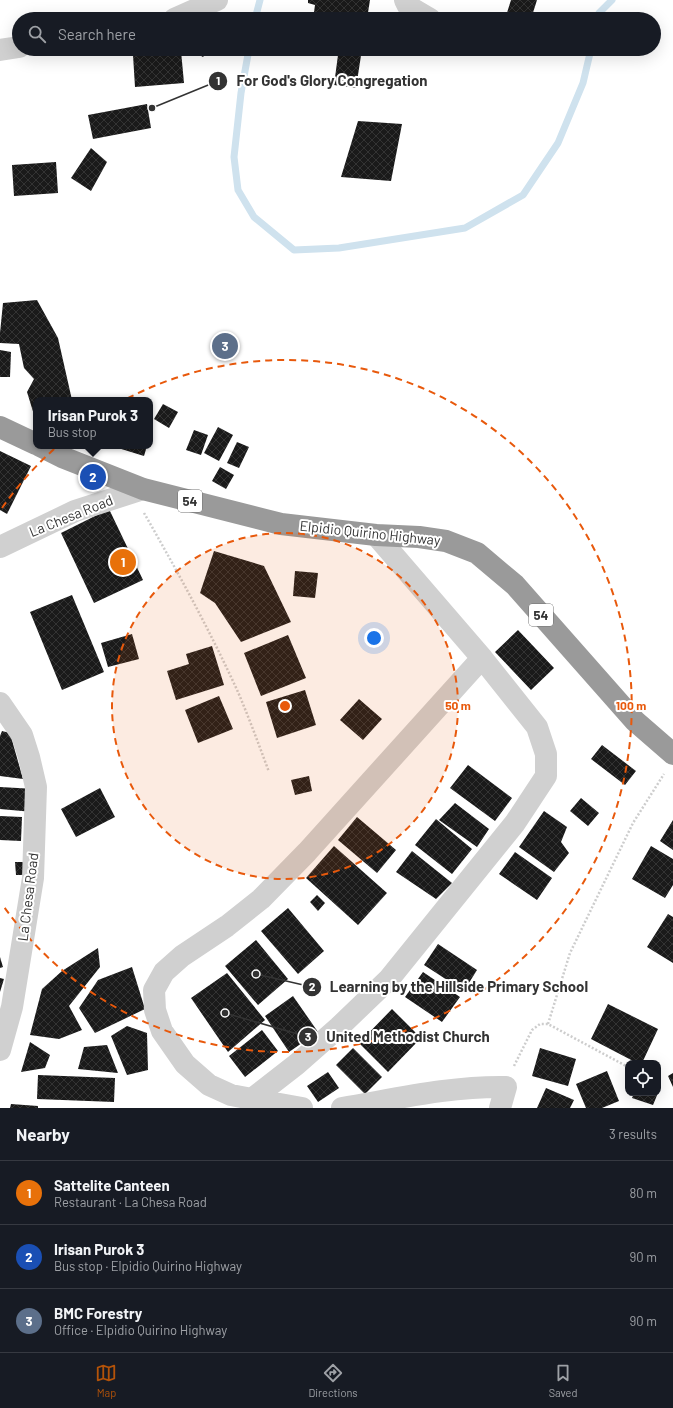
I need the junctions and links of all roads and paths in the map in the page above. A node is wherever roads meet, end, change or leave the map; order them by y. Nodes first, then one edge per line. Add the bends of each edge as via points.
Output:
1 (217, 0) edge
2 (405, 0) edge
3 (190, 12) edge
4 (418, 12) edge
5 (12, 48) edge
6 (0, 50) edge
7 (0, 426) edge
8 (33, 442) edge
9 (46, 449) edge
10 (137, 491) junction
11 (376, 535) junction
12 (0, 547) edge
13 (482, 658) junction
14 (0, 703) edge
15 (669, 762) edge
16 (269, 772) dead end
17 (548, 1024) junction
18 (0, 1050) edge
19 (625, 1065) edge
20 (506, 1087) junction
21 (252, 1099) junction
22 (302, 1108) edge
23 (342, 1108) edge
24 (500, 1108) edge

1 - 3 street
2 - 4 street via 408,6
5 - 6 street
7 - 8 highway
9 - 10 highway, Elpidio Quirino Highway / 54
10 - 11 highway, Elpidio Quirino Highway / 54 via 281,524
10 - 12 street, La Chesa Road via 75,511
10 - 16 path via 238,693
11 - 13 street
11 - 15 highway, Elpidio Quirino Highway / 54 via 446,541 477,553 515,585
13 - 21 street via 537,727 546,754 546,776 516,823 389,979 297,1064
13 - 21 street via 262,899 182,956 164,972 154,990 155,1010 162,1031 185,1064 209,1085 231,1095
14 - 18 street, La Chesa Road via 22,735 36,787 34,878 12,1007
15 - 17 path via 633,824 570,953
17 - 19 path
17 - 20 path via 540,1024 532,1030
20 - 23 street via 440,1090
20 - 24 street
21 - 22 street

